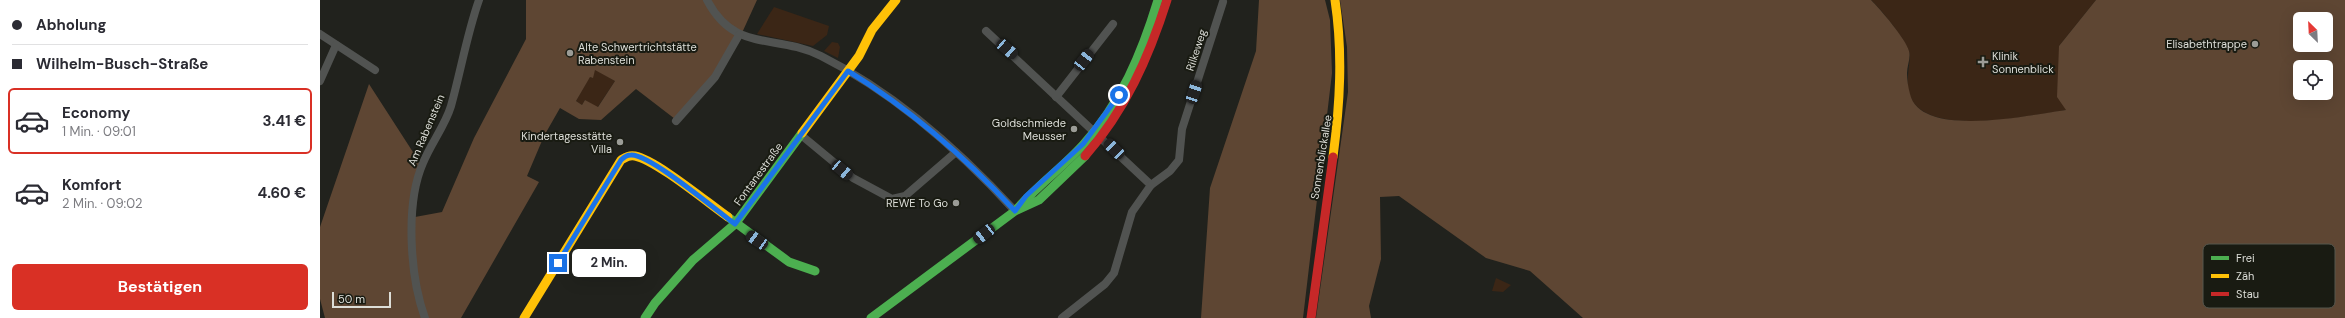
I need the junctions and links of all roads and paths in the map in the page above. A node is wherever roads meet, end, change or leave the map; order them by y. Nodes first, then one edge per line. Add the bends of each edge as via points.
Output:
1 (479, 0) edge
2 (707, 0) edge
3 (896, 0) edge
4 (1158, 0) edge
5 (1167, 0) edge
6 (1336, 0) edge
7 (1223, 2) dead end
8 (1113, 24) dead end
9 (986, 31) dead end
10 (320, 34) edge
11 (739, 35) junction
12 (336, 45) junction
13 (375, 70) dead end
14 (848, 71) junction
15 (320, 81) edge
16 (1056, 97) junction
17 (676, 121) dead end
18 (1098, 134) junction
19 (801, 135) junction
20 (956, 152) junction
21 (1151, 185) junction
22 (1015, 211) junction
23 (735, 224) junction
24 (815, 271) dead end
25 (425, 318) edge
26 (524, 318) edge
27 (645, 318) edge
28 (871, 318) edge
29 (1062, 318) edge
30 (1311, 318) edge

1 - 25 street, Am Rabenstein via 451,105 422,163 415,196 412,224 416,289
2 - 11 street via 722,23
3 - 14 main road, Fontanestraße via 872,30 860,56
4 - 18 main road via 1145,43
5 - 18 main road via 1150,53 1132,92
6 - 30 main road, Sonnenblickallee via 1342,50 1340,112
7 - 21 street, Rilkeweg via 1182,130 1179,160 1170,171
8 - 16 street
9 - 16 street
10 - 12 street
11 - 14 street via 802,48
11 - 17 street via 715,77
12 - 13 street
12 - 15 street
14 - 19 main road, Fontanestraße
14 - 20 street via 890,99
16 - 18 street
18 - 21 street
18 - 22 main road via 1076,166 1053,188 1033,204
19 - 20 street via 853,178 892,199 905,196
19 - 23 main road, Fontanestraße
20 - 22 street
21 - 29 street, Rilkeweg via 1132,212 1114,273 1105,284
22 - 28 main road
23 - 24 main road via 789,262
23 - 26 main road via 654,164 632,155 624,157
23 - 27 main road, Fontanestraße via 693,260

